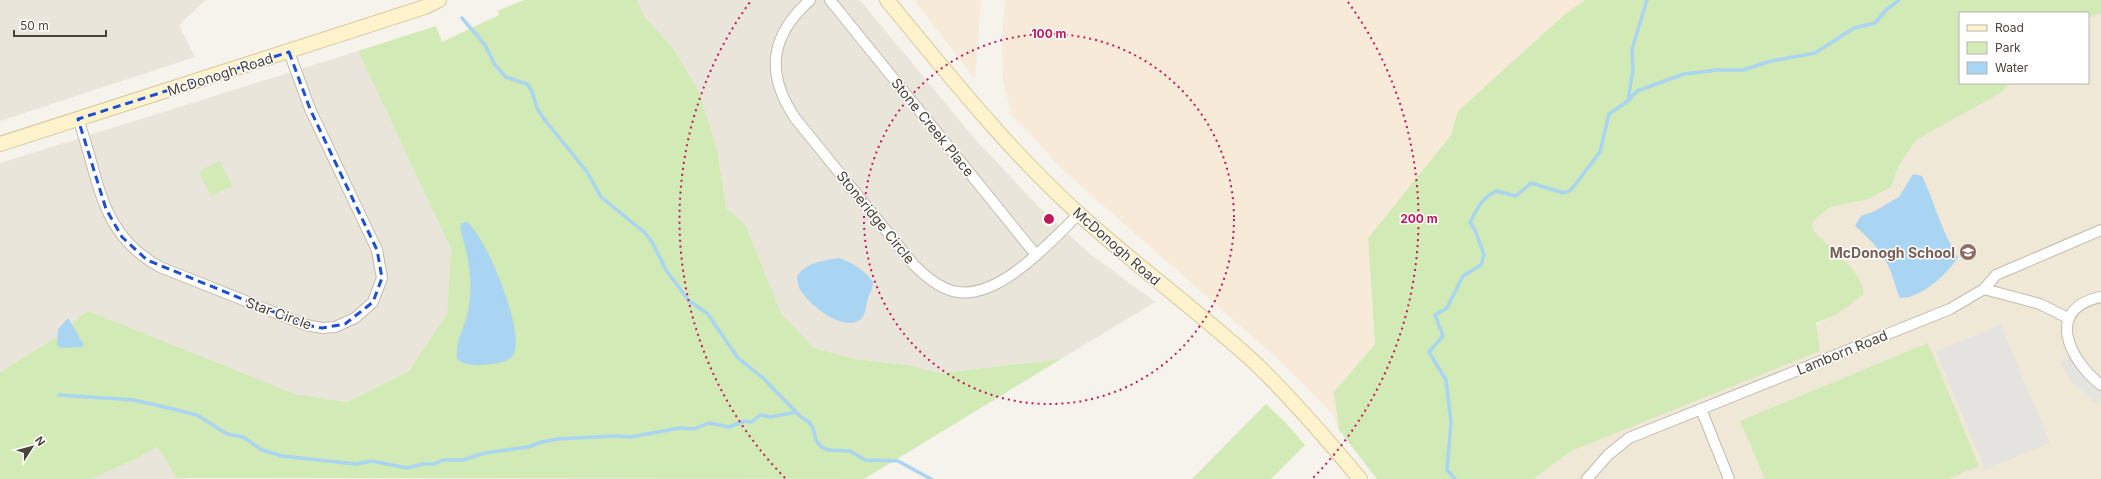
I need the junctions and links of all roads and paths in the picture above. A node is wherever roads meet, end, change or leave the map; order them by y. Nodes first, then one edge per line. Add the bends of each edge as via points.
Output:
1 (439, 0) edge
2 (810, 0) edge
3 (830, 0) edge
4 (887, 0) edge
5 (289, 52) junction
6 (78, 119) junction
7 (0, 144) edge
8 (1079, 214) junction
9 (2101, 231) edge
10 (1036, 255) junction
11 (1984, 289) junction
12 (2101, 297) edge
13 (2068, 318) junction
14 (2101, 385) edge
15 (1701, 409) junction
16 (1360, 479) edge
17 (1587, 479) edge
18 (1729, 479) edge

1 - 5 main road, McDonogh Road via 425,7
2 - 10 street, Stoneridge Circle via 784,29 775,66 778,86 795,118 914,265 927,278 943,287 958,292 975,291 991,287 1006,279
3 - 10 street, Stone Creek Place
4 - 8 main road, McDonogh Road via 988,122
5 - 6 main road, McDonogh Road
5 - 6 street, Star Circle via 310,109 372,238 381,264 382,278 373,302 364,312 345,324 322,328 306,325 160,268 147,260 122,237 108,214
6 - 7 main road, McDonogh Road
8 - 10 street, Stoneridge Circle
8 - 16 main road, McDonogh Road via 1258,366 1302,410
9 - 11 street, Lamborn Road via 1996,275
11 - 13 street via 2040,304
11 - 15 street, Lamborn Road via 1950,308
12 - 13 street via 2079,305
13 - 14 street via 2068,334 2074,355 2081,367
15 - 17 street, Lamborn Road via 1629,438 1608,455
15 - 18 street

